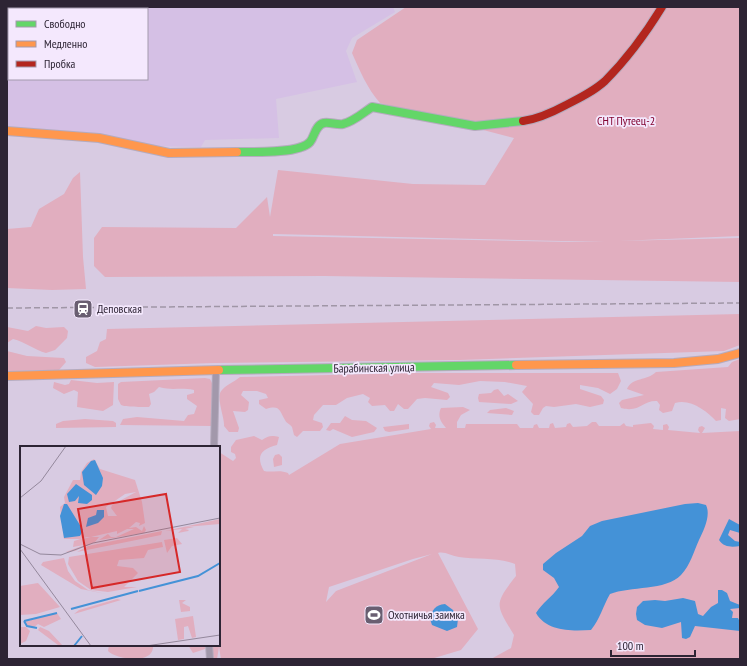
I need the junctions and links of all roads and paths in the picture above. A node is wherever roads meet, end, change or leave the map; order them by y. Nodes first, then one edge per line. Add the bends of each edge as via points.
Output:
1 (662, 7) edge
2 (7, 131) edge
3 (740, 353) edge
4 (216, 370) junction
5 (7, 376) edge
6 (214, 446) edge
7 (209, 646) edge
8 (210, 659) edge

1 - 2 main road via 646,32 605,80 589,93 553,112 531,120 474,126 372,107 351,121 342,124 324,123 318,126 310,142 304,146 272,152 169,153 99,138
3 - 4 main road, Барабинская улица via 718,359 674,363
4 - 5 main road, Барабинская улица
4 - 6 street
7 - 8 street

